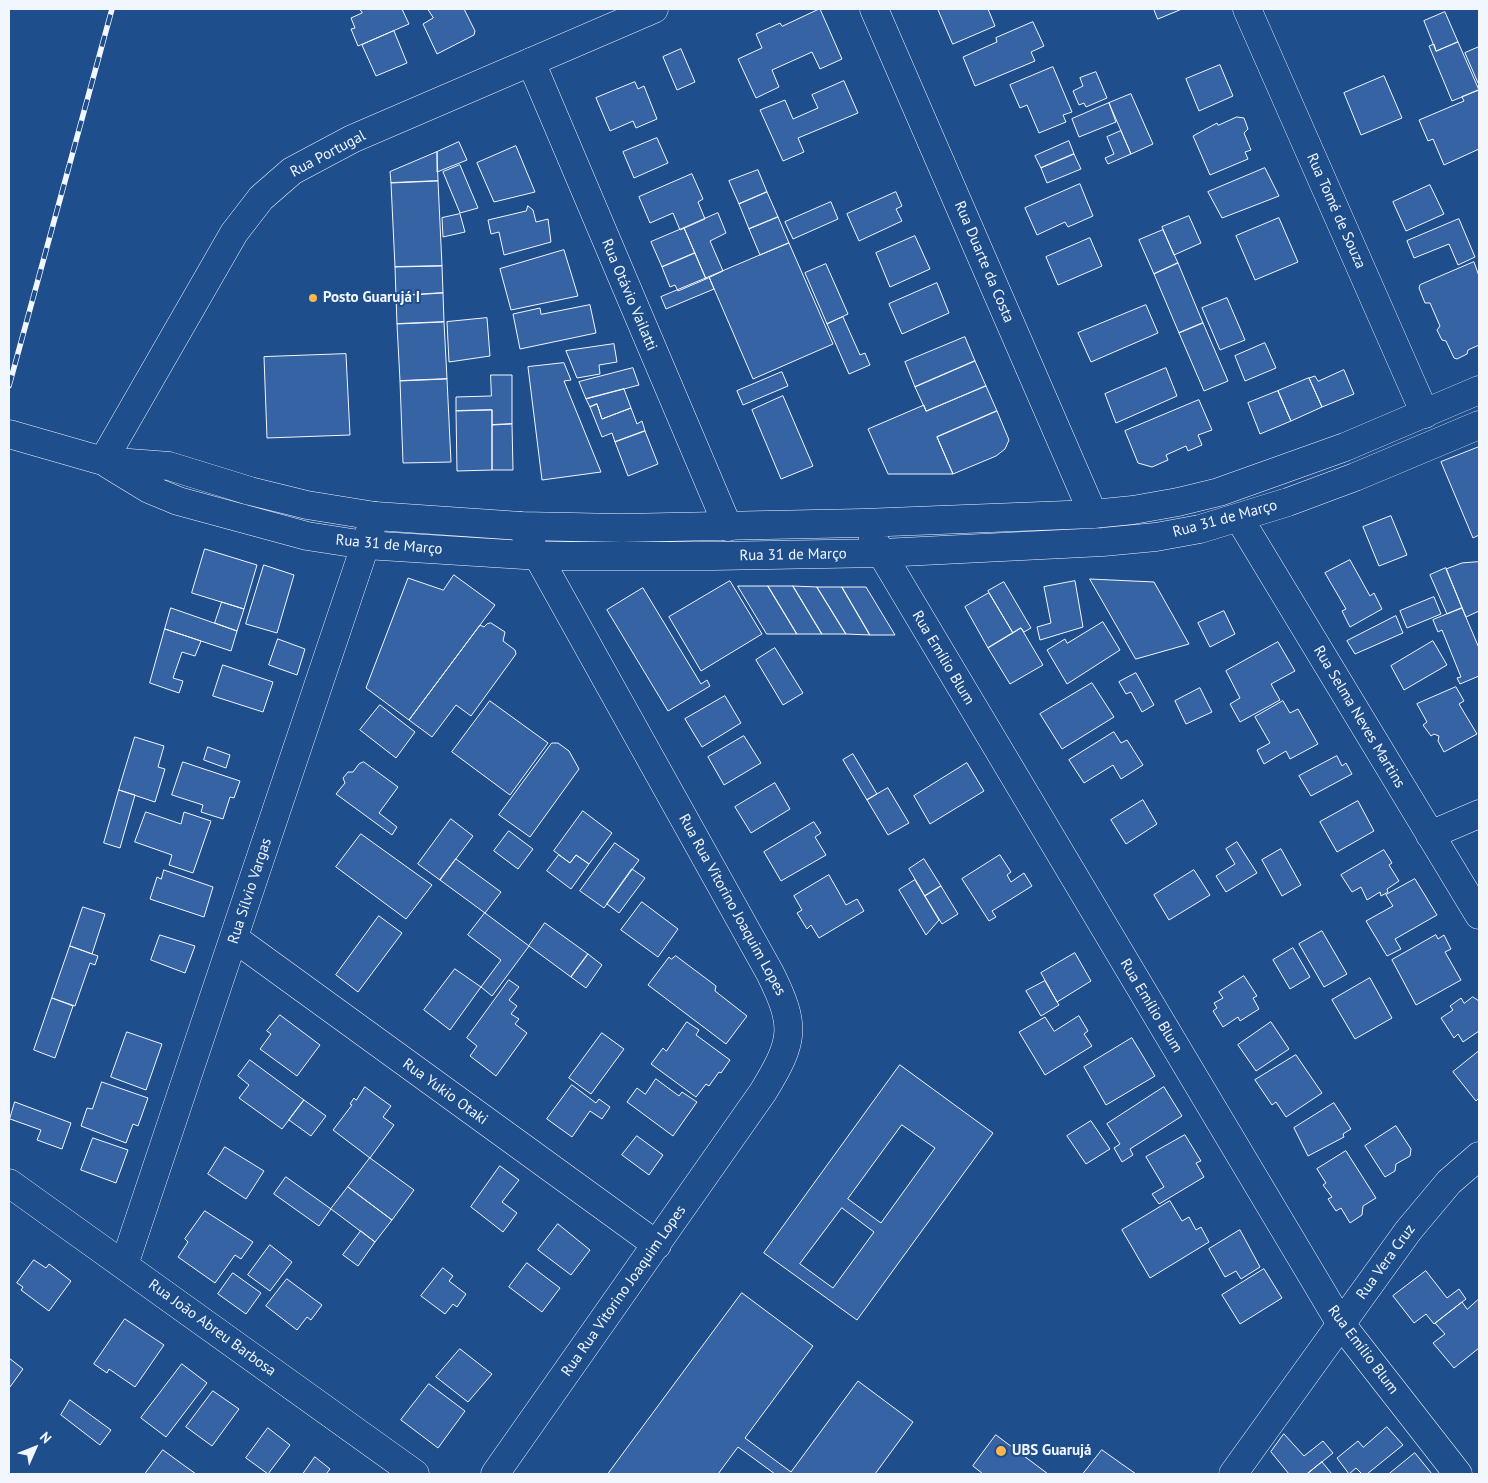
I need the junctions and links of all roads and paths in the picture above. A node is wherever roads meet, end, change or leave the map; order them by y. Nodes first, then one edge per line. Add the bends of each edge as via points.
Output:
1 (654, 9) edge
2 (874, 9) edge
3 (1248, 9) edge
4 (531, 62) junction
5 (1479, 390) edge
6 (1425, 414) junction
7 (1479, 425) edge
8 (9, 434) edge
9 (103, 460) junction
10 (1093, 514) junction
11 (375, 516) junction
12 (1239, 518) junction
13 (863, 523) junction
14 (522, 526) junction
15 (728, 527) junction
16 (365, 545) junction
17 (882, 553) junction
18 (540, 556) junction
19 (1479, 814) edge
20 (1430, 835) junction
21 (1479, 915) edge
22 (234, 938) junction
23 (1479, 1156) edge
24 (9, 1183) edge
25 (657, 1245) junction
26 (124, 1265) junction
27 (1341, 1324) junction
28 (415, 1474) edge
29 (495, 1474) edge
30 (1232, 1474) edge
31 (1458, 1474) edge

1 - 4 street, Rua Portugal
2 - 10 street, Rua Duarte da Costa
3 - 6 street, Rua Tomé de Souza
4 - 9 street, Rua Portugal via 352,139 292,171 261,198 234,233
4 - 15 street, Rua Otávio Vailatti
5 - 6 street, Rua 31 de Março
6 - 10 street, Rua 31 de Março via 1345,447 1219,492 1151,507
7 - 12 street, Rua 31 de Março via 1356,477
8 - 9 street, Rua 31 de Março
9 - 11 street, Rua 31 de Março via 169,466 307,505
9 - 16 street, Rua 31 de Março via 149,489 178,501 307,536
10 - 13 street, Rua 31 de Março
11 - 14 street, Rua 31 de Março
11 - 16 street, Rua Sílvio Vargas
12 - 17 street, Rua 31 de Março via 1156,537
12 - 20 street, Rua Selma Neves Martins
13 - 15 street, Rua 31 de Março
13 - 17 street, Rua Emílio Blum
14 - 15 street, Rua 31 de Março
14 - 18 street, Rua Rua Vitorino Joaquim Lopes
16 - 18 street, Rua 31 de Março
16 - 22 street, Rua Sílvio Vargas
17 - 18 street, Rua 31 de Março
17 - 27 street, Rua Emílio Blum
18 - 25 street, Rua Rua Vitorino Joaquim Lopes via 785,1004 790,1033 781,1063
19 - 20 street
20 - 21 street, Rua Selma Neves Martins
22 - 25 street, Rua Yukio Otaki
22 - 26 street, Rua Sílvio Vargas
23 - 27 street, Rua Vera Cruz via 1449,1182 1408,1231
24 - 26 street, Rua João Abreu Barbosa
25 - 29 street, Rua Rua Vitorino Joaquim Lopes
26 - 28 street, Rua João Abreu Barbosa
27 - 30 street, Rua Vera Cruz
27 - 31 street, Rua Emílio Blum

